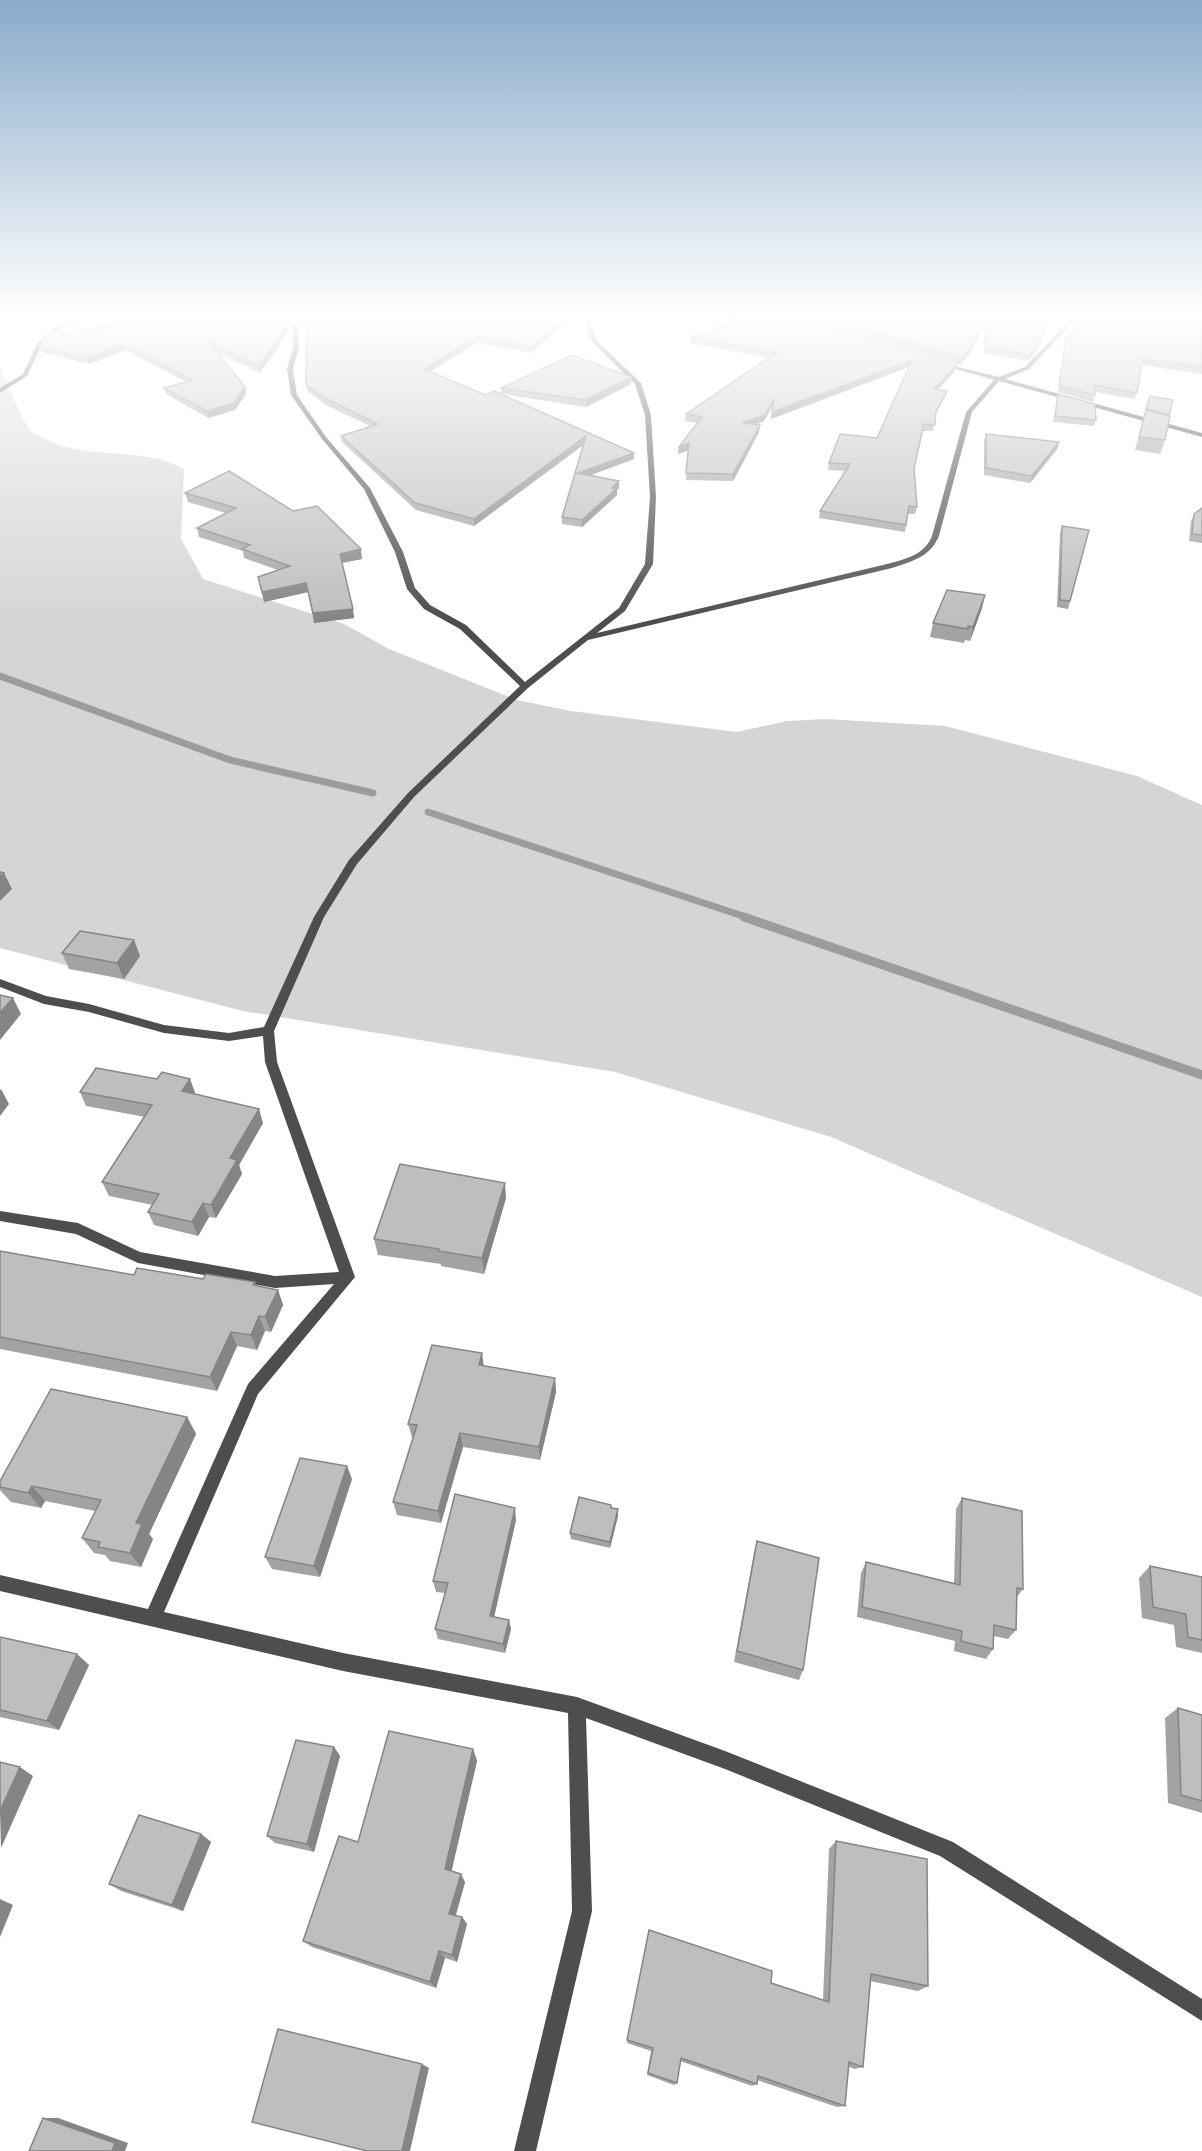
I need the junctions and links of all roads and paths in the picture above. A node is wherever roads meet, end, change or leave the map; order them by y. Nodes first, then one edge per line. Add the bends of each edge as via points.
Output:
1 (310, 418) edge
2 (648, 418) edge
3 (967, 418) edge
4 (1140, 418) edge
5 (1202, 435) edge
6 (582, 639) junction
7 (525, 686) junction
8 (0, 983) edge
9 (268, 1030) junction
10 (0, 1216) edge
11 (348, 1277) junction
12 (0, 1583) edge
13 (153, 1618) junction
14 (577, 1706) junction
15 (1202, 2011) edge
16 (525, 2151) edge

1 - 7 street via 367,488 399,552 411,590 427,607 463,627
2 - 6 street via 653,497 649,564 622,609
3 - 6 street via 936,540 922,556
4 - 5 street
6 - 7 street
7 - 9 street via 411,795 353,862 319,917
8 - 9 street via 44,999 164,1029 229,1037
9 - 11 street via 271,1062
10 - 11 street via 78,1229 138,1257 275,1282
11 - 13 street via 253,1389
12 - 13 street
13 - 14 street via 343,1662
14 - 15 street via 725,1760 946,1849
14 - 16 street via 582,1911

